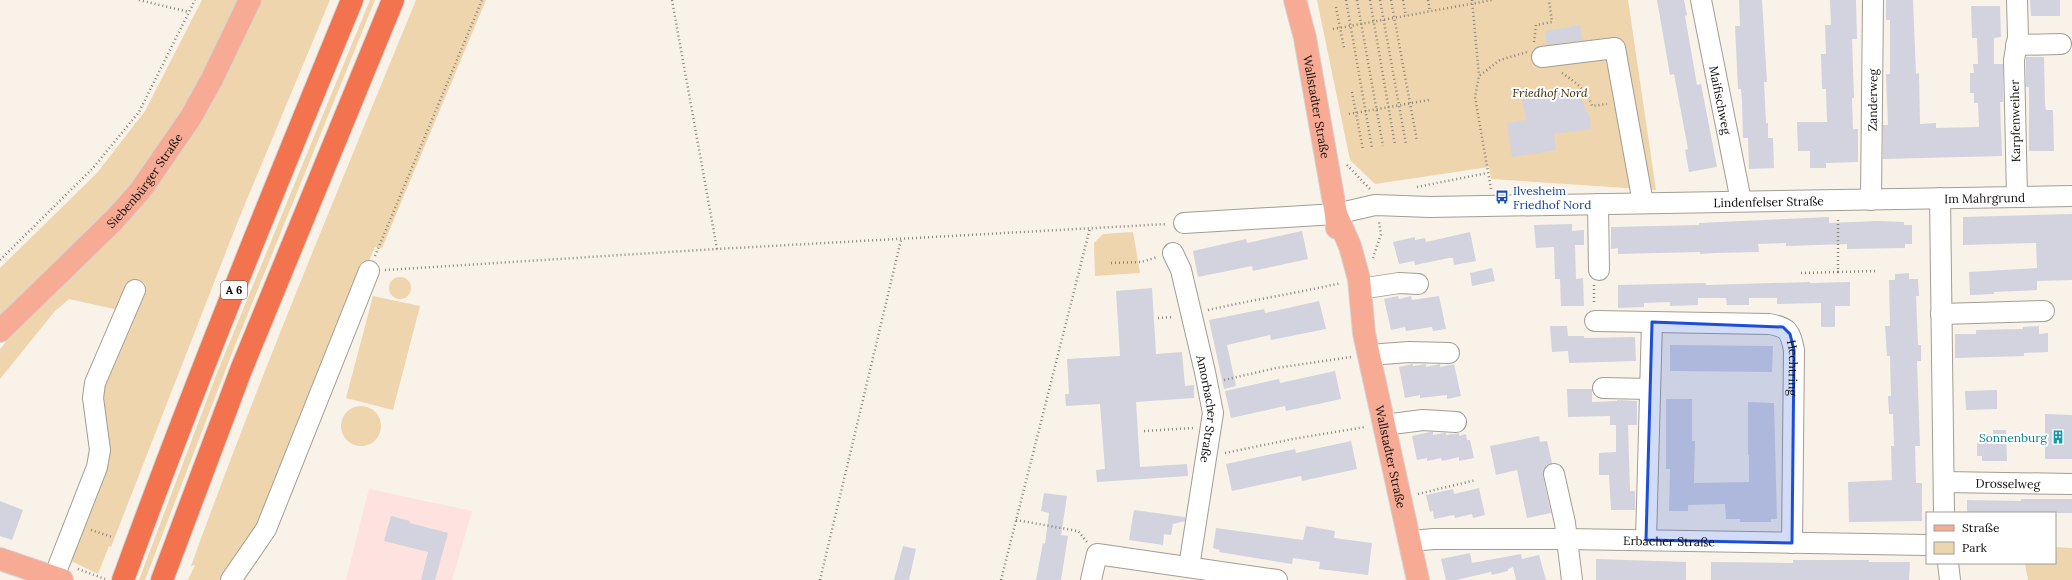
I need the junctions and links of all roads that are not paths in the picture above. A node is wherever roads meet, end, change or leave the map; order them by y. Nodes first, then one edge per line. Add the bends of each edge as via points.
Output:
1 (250, 0) edge
2 (352, 0) edge
3 (392, 0) edge
4 (1295, 0) edge
5 (1701, 0) edge
6 (1873, 0) edge
7 (2017, 0) edge
8 (2061, 44) dead end
9 (2016, 45) junction
10 (1538, 54) road end
11 (2072, 196) edge
12 (2016, 197) junction
13 (1940, 198) junction
14 (1871, 200) junction
15 (1741, 201) junction
16 (1643, 203) junction
17 (1598, 204) junction
18 (1430, 207) junction
19 (1336, 214) junction
20 (1184, 223) road end
21 (1173, 253) road end
22 (1599, 270) road end
23 (369, 271) road end
24 (1418, 284) dead end
25 (1352, 286) junction
26 (135, 290) dead end
27 (2044, 311) dead end
28 (1941, 314) junction
29 (1595, 321) road end
30 (1652, 322) junction
31 (0, 331) edge
32 (1449, 353) dead end
33 (1369, 355) junction
34 (1603, 388) dead end
35 (1650, 389) junction
36 (1456, 422) dead end
37 (1384, 425) junction
38 (1554, 474) dead end
39 (1944, 482) junction
40 (2072, 484) edge
41 (1944, 512) edge
42 (1566, 539) junction
43 (1646, 540) junction
44 (1410, 541) junction
45 (1792, 543) junction
46 (1926, 545) edge
47 (0, 559) edge
48 (1948, 564) edge
49 (1189, 567) junction
50 (59, 573) edge
51 (1265, 579) edge
52 (118, 580) edge
53 (162, 580) edge
54 (231, 580) edge
55 (1091, 580) edge
56 (1418, 580) edge
57 (1572, 580) edge
58 (1950, 580) edge

1 - 31 main road, Siebenbürger Straße via 191,117 140,191 114,220
2 - 52 highway, A 6
3 - 53 highway via 238,377
4 - 19 main road, Wallstadter Straße via 1305,38
5 - 15 street, Maifischweg
6 - 14 street, Zanderweg
7 - 9 street, Karpfenweiher
8 - 9 street
9 - 12 street, Karpfenweiher
10 - 16 street via 1615,48
11 - 12 street, Im Mahrgrund
12 - 13 street, Im Mahrgrund
13 - 14 street, Lindenfelser Straße
13 - 28 street, Im Mahrgrund
14 - 15 street, Lindenfelser Straße
15 - 16 street, Lindenfelser Straße
16 - 17 street, Lindenfelser Straße
17 - 18 street, Lindenfelser Straße
17 - 22 street
18 - 19 street, Lindenfelser Straße via 1375,205
18 - 19 street, Lindenfelser Straße via 1378,220
19 - 20 street
19 - 25 main road, Wallstadter Straße via 1350,246
21 - 49 street, Amorbacher Straße via 1181,270 1213,413
23 - 54 street via 266,529
24 - 25 street
25 - 33 main road, Wallstadter Straße
26 - 50 street via 95,383 93,398 99,435 98,462
27 - 28 street
28 - 39 street, Im Mahrgrund
29 - 30 street, Hechtring
30 - 35 street
30 - 45 street, Hechtring via 1769,324 1783,326 1790,334 1794,350
32 - 33 street
33 - 37 main road, Wallstadter Straße
34 - 35 street
35 - 43 street
36 - 37 street via 1423,420
37 - 44 main road, Wallstadter Straße
38 - 42 street
39 - 40 street, Drosselweg
39 - 41 street, Im Mahrgrund
42 - 43 street, Erbacher Straße
42 - 44 street, Erbacher Straße
42 - 57 street
43 - 45 street, Erbacher Straße
44 - 56 main road, Wallstadter Straße
45 - 46 street, Erbacher Straße
47 - 50 main road
48 - 58 street
49 - 51 street
49 - 55 street via 1097,554

